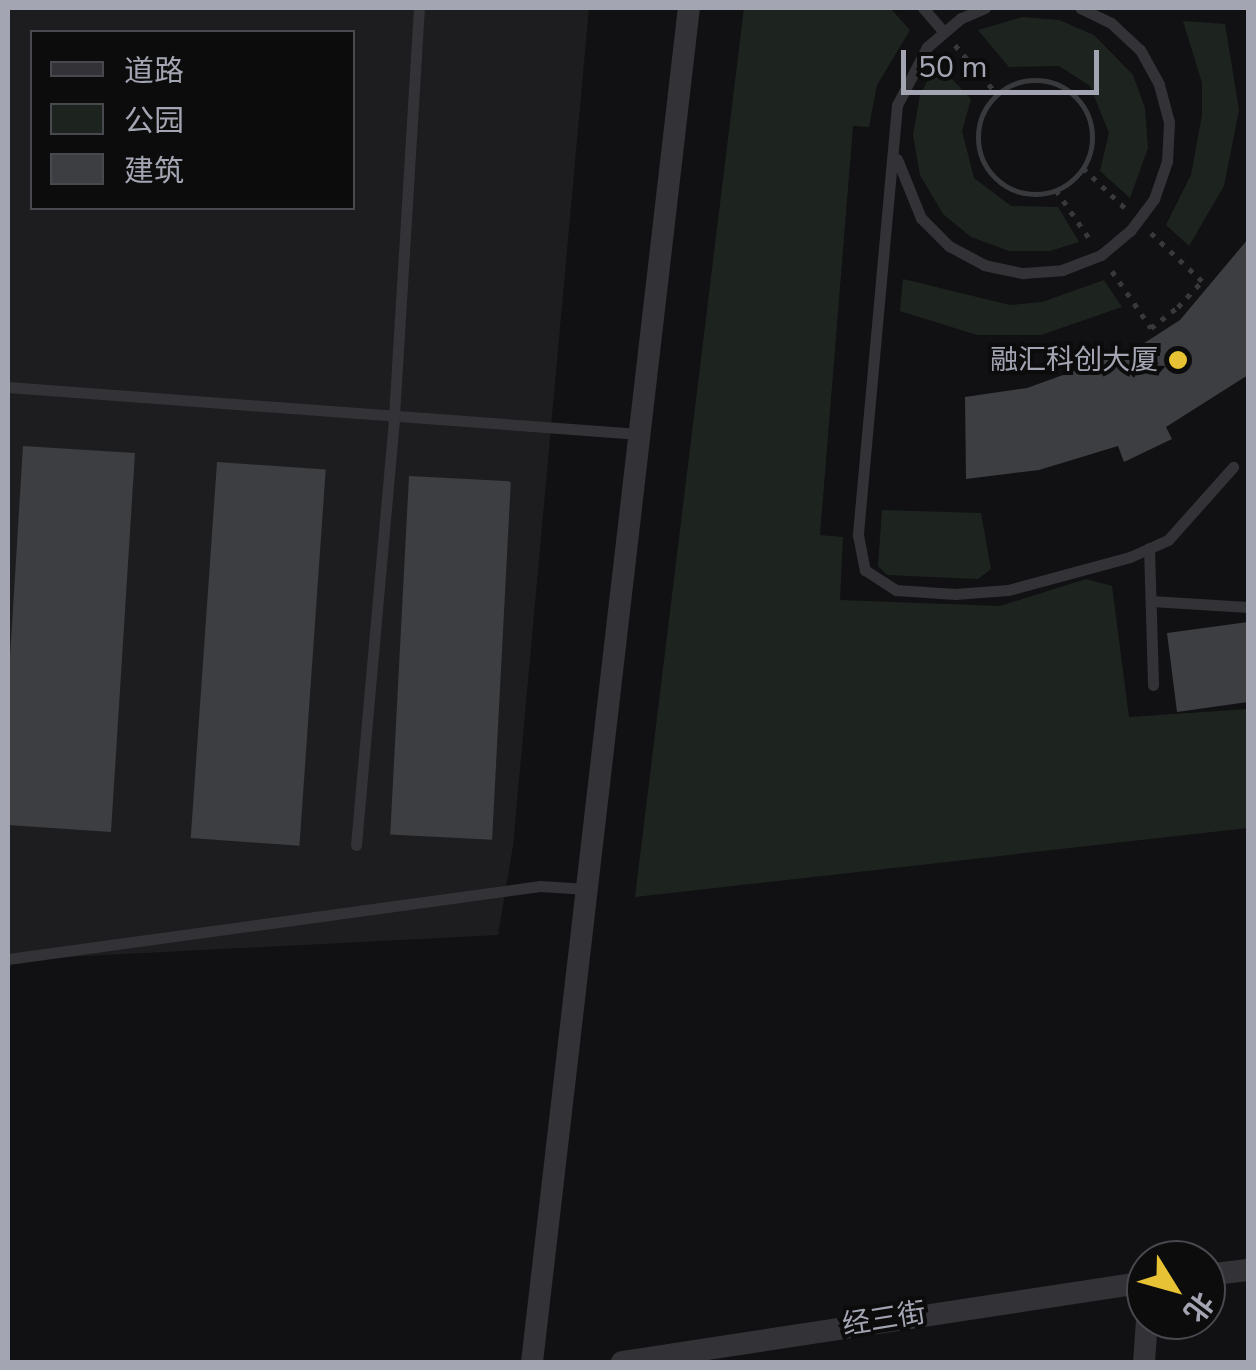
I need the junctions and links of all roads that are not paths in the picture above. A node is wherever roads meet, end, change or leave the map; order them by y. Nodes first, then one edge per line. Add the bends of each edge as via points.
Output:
1 (419, 8) edge
2 (688, 8) edge
3 (923, 8) edge
4 (985, 8) edge
5 (1080, 8) edge
6 (944, 31) junction
7 (898, 105) junction
8 (8, 387) edge
9 (394, 416) junction
10 (639, 434) junction
11 (1233, 467) dead end
12 (1149, 548) junction
13 (1151, 600) junction
14 (1248, 607) edge
15 (1154, 685) dead end
16 (356, 845) dead end
17 (587, 890) junction
18 (8, 959) edge
19 (1126, 1285) edge
20 (532, 1362) edge
21 (622, 1362) edge

1 - 9 lane
2 - 10 street
3 - 6 lane
4 - 6 lane
5 - 7 lane via 1111,22 1140,50 1159,84 1168,122 1167,162 1154,200 1100,255 1062,270 1022,273 984,265 949,246 921,218 902,184 894,144
6 - 7 lane via 910,72
7 - 12 lane via 858,536 866,570 896,590 1008,590
8 - 9 lane
9 - 10 lane
9 - 16 lane
10 - 17 street
11 - 12 lane via 1185,525
12 - 13 lane
13 - 14 lane
13 - 15 lane
17 - 18 lane via 540,886
17 - 20 street
19 - 21 street, 经三街

